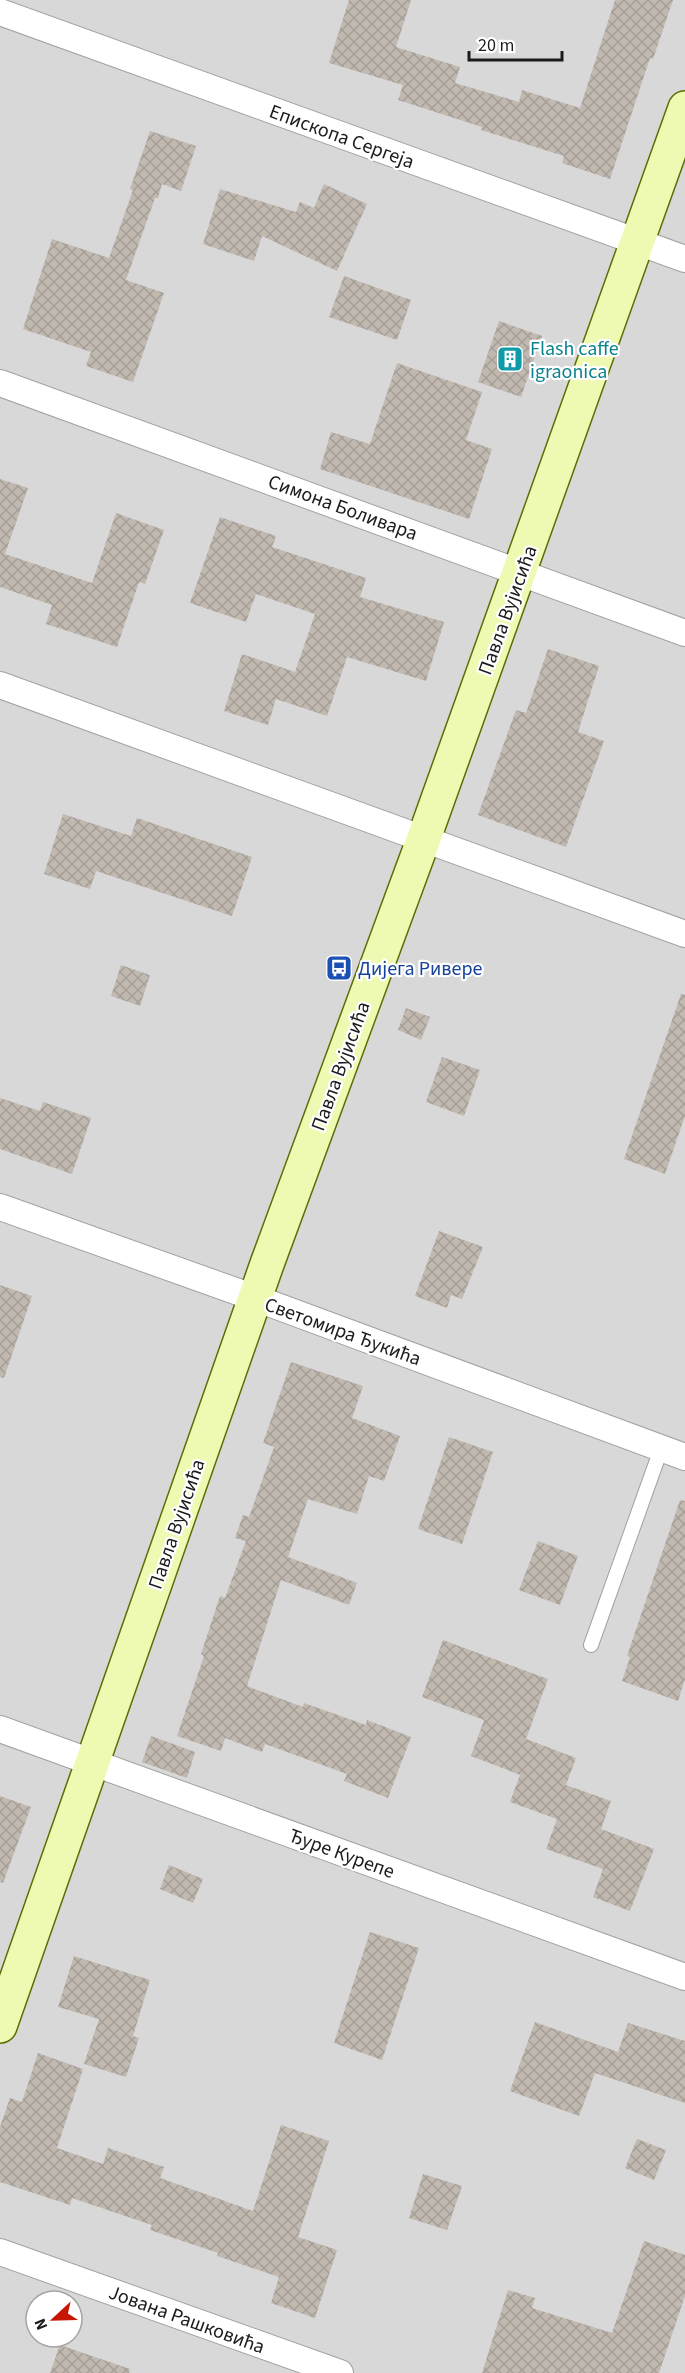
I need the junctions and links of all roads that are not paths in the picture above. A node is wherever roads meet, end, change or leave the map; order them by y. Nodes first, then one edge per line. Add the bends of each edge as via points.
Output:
1 (0, 12) edge
2 (685, 108) edge
3 (636, 242) junction
4 (685, 259) edge
5 (0, 383) edge
6 (520, 571) junction
7 (685, 633) edge
8 (0, 685) edge
9 (424, 838) junction
10 (685, 934) edge
11 (0, 1207) edge
12 (255, 1298) junction
13 (673, 1453) edge
14 (591, 1645) dead end
15 (0, 1729) edge
16 (92, 1762) junction
17 (685, 1977) edge
18 (0, 2026) edge
19 (0, 2252) edge
20 (340, 2373) edge

1 - 3 street, Епископа Сергеја
2 - 3 street, Павла Вујисића
3 - 4 street, Епископа Сергеја
3 - 6 street, Павла Вујисића
5 - 6 street, Симона Боливара
6 - 7 street, Симона Боливара
6 - 9 street, Павла Вујисића
8 - 9 street
9 - 10 street
9 - 12 street, Павла Вујисића
11 - 12 street, Светомира Ђукића
12 - 13 street, Светомира Ђукића
12 - 16 street, Павла Вујисића
13 - 14 lane
15 - 16 street, Ђуре Курепе
16 - 17 street, Ђуре Курепе
16 - 18 street, Павла Вујисића
19 - 20 street, Јована Рашковића

